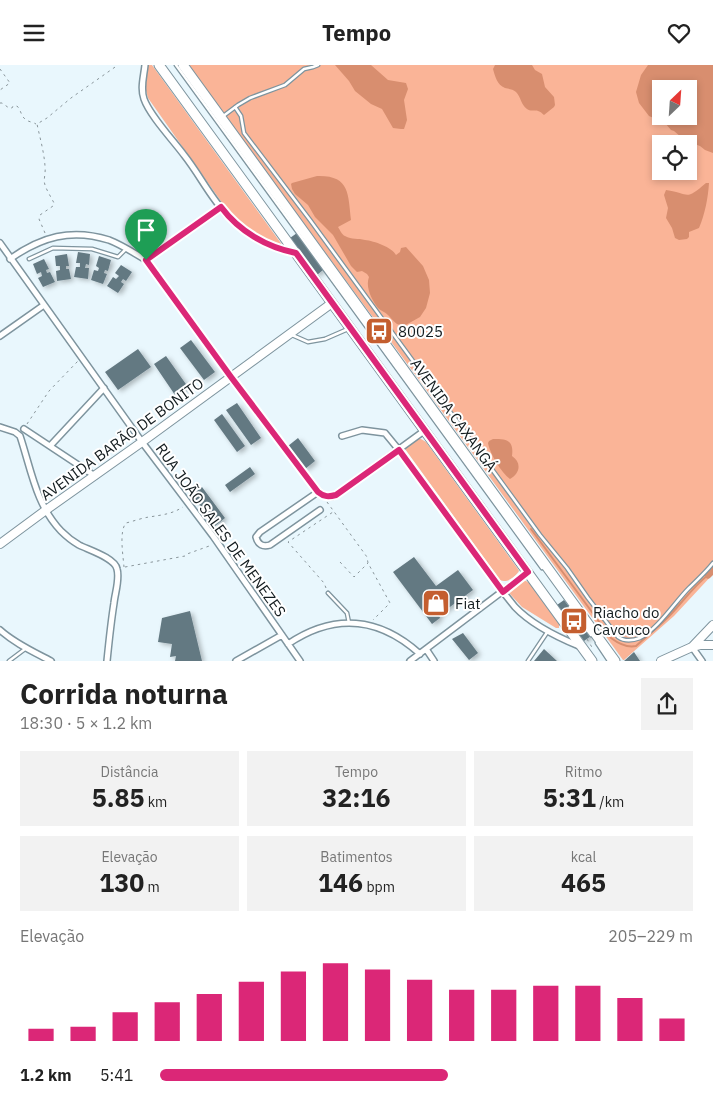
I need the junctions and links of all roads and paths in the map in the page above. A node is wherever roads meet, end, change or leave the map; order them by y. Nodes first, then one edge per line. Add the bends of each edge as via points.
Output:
1 (118, 65) edge
2 (145, 65) edge
3 (159, 65) edge
4 (164, 65) edge
5 (176, 65) edge
6 (182, 65) edge
7 (318, 65) edge
8 (0, 69) edge
9 (0, 90) edge
10 (0, 103) edge
11 (236, 107) junction
12 (220, 117) junction
13 (37, 124) junction
14 (221, 207) junction
15 (47, 238) junction
16 (0, 243) edge
17 (127, 248) junction
18 (296, 253) junction
19 (10, 259) junction
20 (29, 259) dead end
21 (146, 260) junction
22 (332, 303) junction
23 (44, 305) junction
24 (350, 328) junction
25 (291, 334) junction
26 (0, 336) edge
27 (82, 356) junction
28 (231, 377) junction
29 (104, 388) junction
30 (0, 427) edge
31 (24, 429) joint
32 (424, 431) junction
33 (342, 436) dead end
34 (142, 442) junction
35 (50, 446) junction
36 (399, 450) junction
37 (95, 476) junction
38 (320, 494) junction
39 (188, 504) junction
40 (46, 510) junction
41 (320, 510) dead end
42 (334, 511) junction
43 (217, 543) junction
44 (0, 544) edge
45 (340, 562) dead end
46 (368, 563) junction
47 (713, 563) edge
48 (544, 570) dead end
49 (528, 572) junction
50 (503, 592) junction
51 (328, 593) joint
52 (566, 601) dead end
53 (349, 623) junction
54 (368, 625) junction
55 (713, 625) edge
56 (0, 630) edge
57 (548, 631) junction
58 (282, 635) junction
59 (580, 637) dead end
60 (585, 643) junction
61 (288, 644) junction
62 (713, 645) edge
63 (692, 647) junction
64 (27, 648) junction
65 (426, 649) junction
66 (594, 649) dead end
67 (420, 654) junction
68 (661, 660) edge
69 (9, 661) edge
70 (51, 661) edge
71 (107, 661) edge
72 (236, 661) edge
73 (300, 661) edge
74 (410, 661) edge
75 (434, 661) edge
76 (528, 661) edge
77 (592, 661) edge
78 (608, 661) edge
79 (615, 661) edge
80 (702, 661) edge

1 - 13 path
2 - 14 street via 142,87 148,109
3 - 18 main road
4 - 59 lane
5 - 48 lane
6 - 12 main road, AVENIDA CAXANGÁ
7 - 11 lane via 304,69 285,85
8 - 9 path via 10,83
10 - 13 path via 9,108 18,106 26,121
11 - 12 lane
11 - 47 lane via 244,133 618,637 632,641 648,632
12 - 79 main road, AVENIDA CAXANGÁ
13 - 15 path via 45,167 44,184 54,203 39,219
14 - 18 street via 228,217 252,236 283,251
14 - 21 street
15 - 17 street via 88,235
15 - 19 street
16 - 19 street, RUA JOÃO SALES DE MENEZES
17 - 20 lane via 118,257 92,249 53,248
17 - 21 street
18 - 22 main road
19 - 23 street, RUA JOÃO SALES DE MENEZES
21 - 28 street
22 - 24 main road
22 - 25 street, AVENIDA BARÃO DE BONITO
23 - 26 street
23 - 27 street, RUA JOÃO SALES DE MENEZES
24 - 25 lane via 325,339 308,342
24 - 32 main road
25 - 28 street, AVENIDA BARÃO DE BONITO
27 - 29 street, RUA JOÃO SALES DE MENEZES
27 - 31 path via 49,391
28 - 34 street, AVENIDA BARÃO DE BONITO
28 - 38 street
29 - 34 street, RUA JOÃO SALES DE MENEZES
29 - 35 street
30 - 40 street via 20,436 34,486
31 - 35 street
32 - 36 street
32 - 49 main road
33 - 36 street via 362,430 385,433
34 - 37 street, AVENIDA BARÃO DE BONITO
34 - 39 street, RUA JOÃO SALES DE MENEZES
35 - 37 street
36 - 38 street via 336,495
36 - 50 street
37 - 40 street, AVENIDA BARÃO DE BONITO
38 - 41 street via 260,532 257,541 261,545 270,545
38 - 42 path
39 - 43 street, RUA JOÃO SALES DE MENEZES
39 - 43 path via 170,514 126,523 122,536 124,567 185,556
40 - 44 street, AVENIDA BARÃO DE BONITO
40 - 71 street via 68,538 109,559 117,568
42 - 46 path
42 - 51 path via 288,542 324,583
43 - 58 street, RUA JOÃO SALES DE MENEZES
45 - 46 path via 354,577
46 - 54 path via 390,603
49 - 50 street
49 - 60 main road
50 - 57 street via 529,619
50 - 65 street
51 - 53 lane via 346,613
52 - 78 lane
53 - 54 street
53 - 61 street via 316,629
54 - 67 street via 394,635
55 - 63 street
56 - 64 street
57 - 60 street via 566,641
57 - 76 lane
58 - 61 street, RUA JOÃO SALES DE MENEZES
58 - 72 street
60 - 66 path
60 - 77 main road
61 - 73 street, RUA JOÃO SALES DE MENEZES
62 - 63 street
63 - 68 street
63 - 80 street
64 - 69 lane
64 - 70 street
65 - 67 street
65 - 75 street
67 - 74 street

